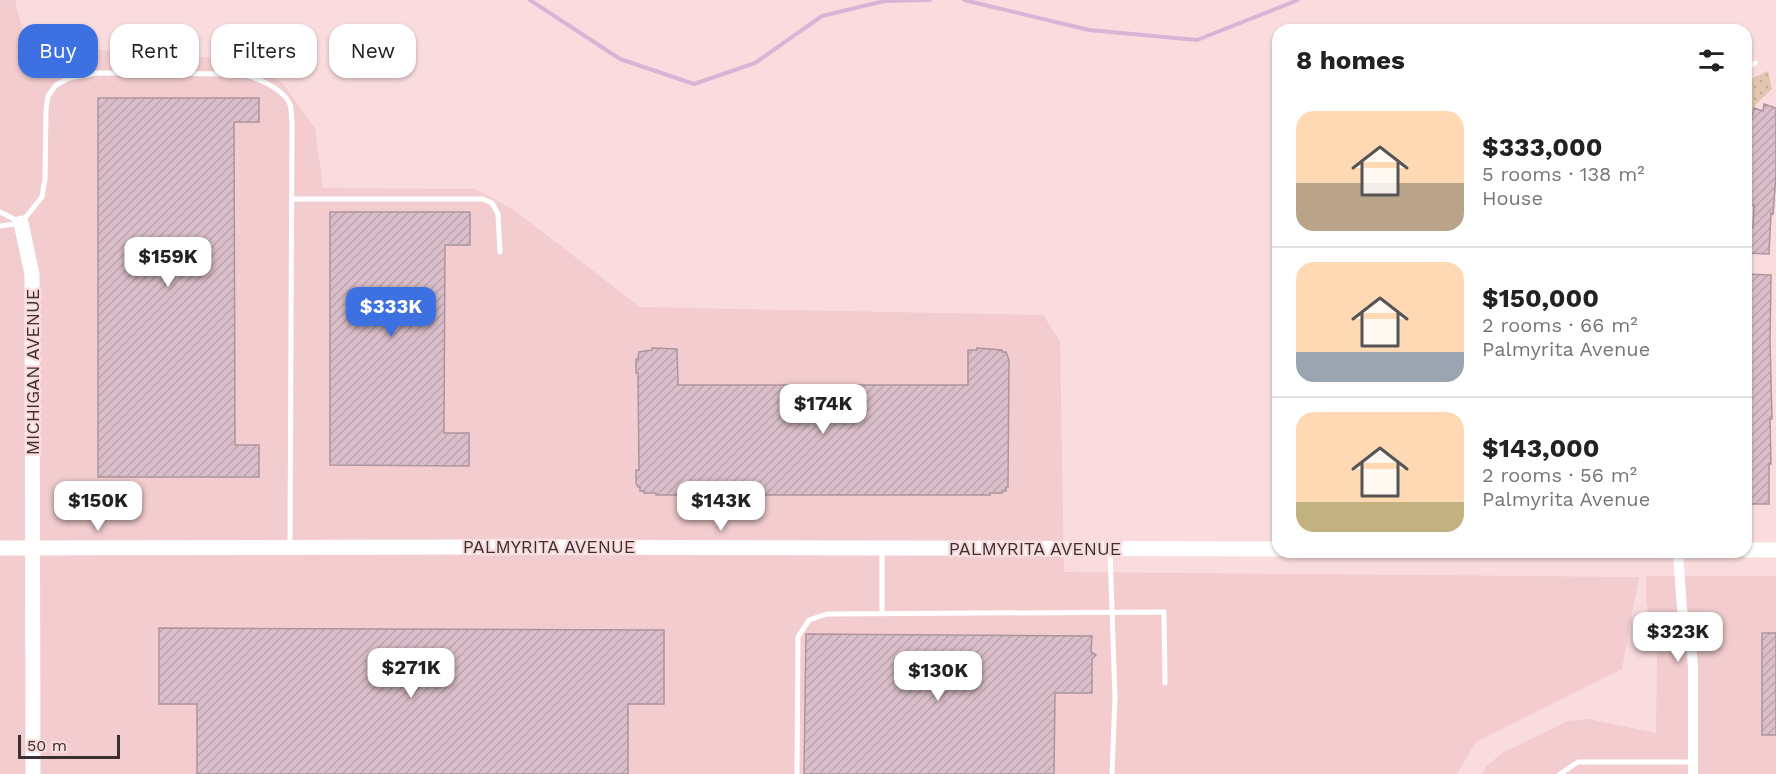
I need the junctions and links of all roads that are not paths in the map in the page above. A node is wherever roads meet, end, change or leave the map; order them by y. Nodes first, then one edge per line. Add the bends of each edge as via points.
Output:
1 (1755, 63) dead end
2 (1752, 65) edge
3 (292, 199) junction
4 (0, 212) edge
5 (21, 223) junction
6 (0, 226) edge
7 (500, 252) dead end
8 (290, 547) junction
9 (0, 548) edge
10 (33, 548) junction
11 (882, 549) junction
12 (1110, 549) junction
13 (1272, 549) edge
14 (1752, 550) edge
15 (1776, 550) edge
16 (1678, 558) edge
17 (1113, 612) junction
18 (882, 614) junction
19 (1165, 683) dead end
20 (1693, 762) junction
21 (33, 774) edge
22 (797, 774) edge
23 (1112, 774) edge
24 (1560, 774) edge
25 (1693, 774) edge

1 - 2 lane
3 - 5 lane via 291,109 283,96 264,82 242,74 84,74 56,85 48,96 44,188 38,204
3 - 7 lane via 483,199 492,202 498,214
3 - 8 lane
4 - 5 lane
5 - 6 lane
5 - 10 street, MICHIGAN AVENUE via 32,274
8 - 10 street, PALMYRITA AVENUE
8 - 11 street, PALMYRITA AVENUE
9 - 10 street, PALMYRITA AVENUE
10 - 21 street, MICHIGAN AVENUE
11 - 12 street, PALMYRITA AVENUE
11 - 18 lane
12 - 13 street, PALMYRITA AVENUE
12 - 17 lane
14 - 15 street
16 - 20 street via 1682,609 1693,666
17 - 18 lane
17 - 19 lane via 1164,612
17 - 23 lane
18 - 22 lane via 827,614 809,620 798,637
20 - 24 lane via 1578,762
20 - 25 street

